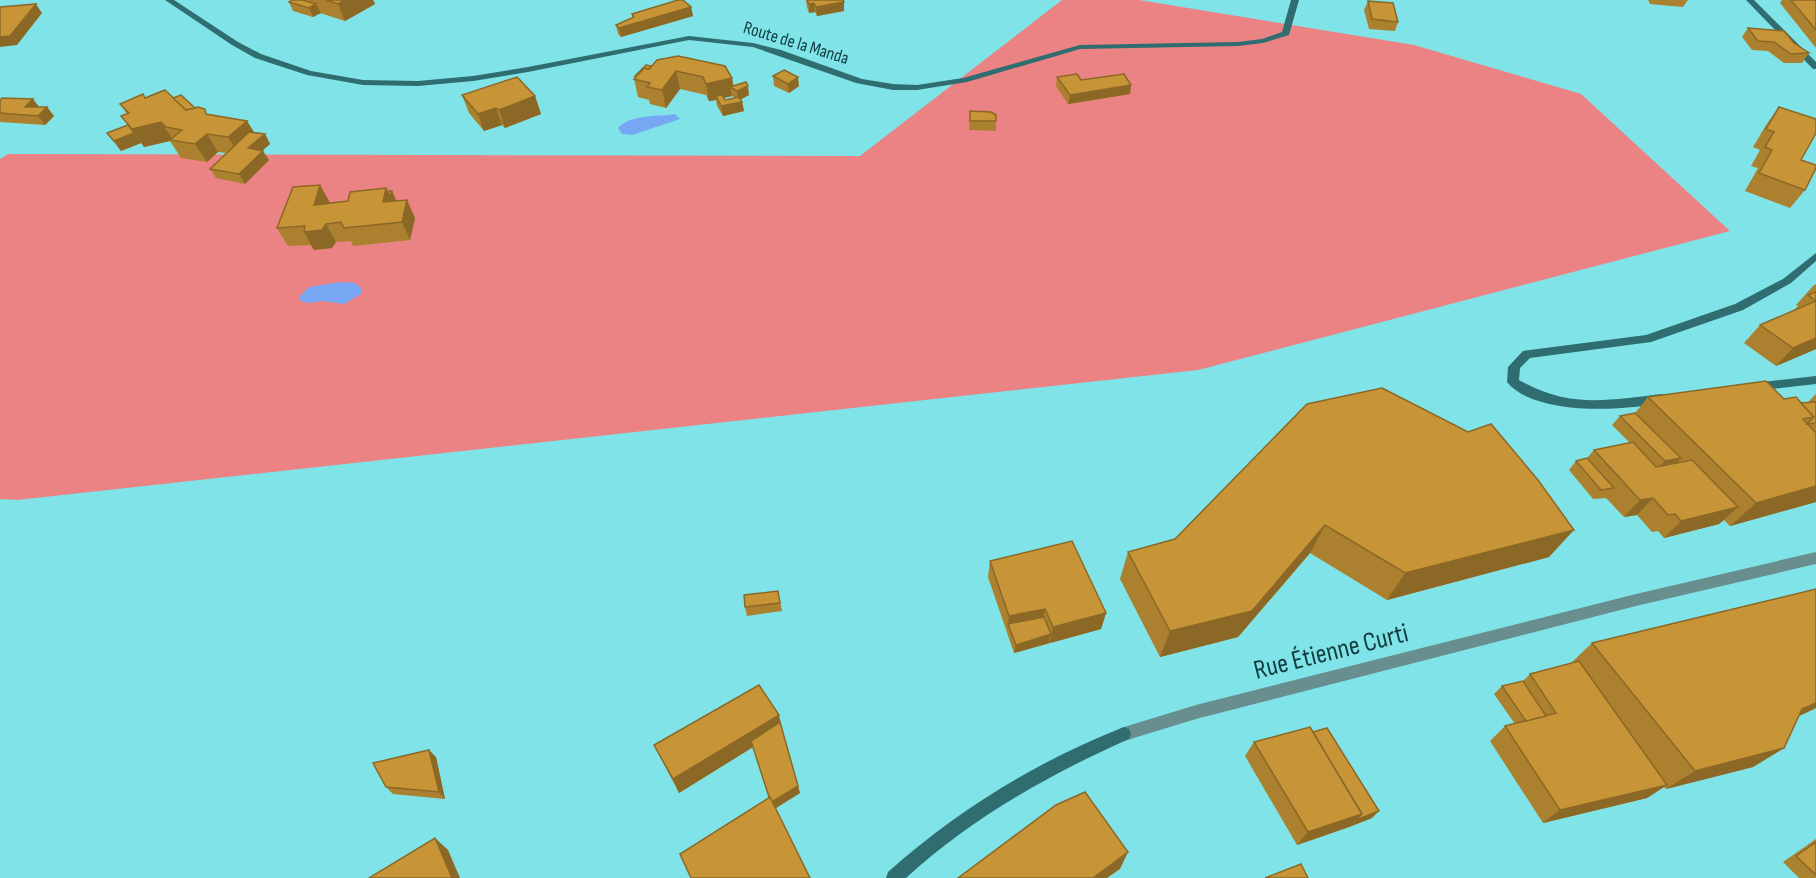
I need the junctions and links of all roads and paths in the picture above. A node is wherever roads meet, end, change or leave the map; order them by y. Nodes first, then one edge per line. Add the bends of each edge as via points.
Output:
1 (169, 0) edge
2 (1295, 0) edge
3 (1750, 0) edge
4 (1816, 67) edge
5 (1816, 256) edge
6 (1816, 380) edge
7 (1745, 388) edge
8 (1674, 396) edge
9 (1816, 558) edge
10 (1124, 734) joint
11 (894, 878) edge

1 - 2 main road, Route de la Manda via 256,55 316,75 356,81 470,78 689,38 725,39 763,47 850,78 893,87 936,86 1080,46 1263,41 1286,33
3 - 4 main road
5 - 8 main road via 1787,281 1739,307 1647,339 1527,354 1514,367 1513,382 1532,395 1560,405 1591,406
6 - 7 main road
9 - 10 street, Rue Étienne Curti via 1636,600 1196,712
10 - 11 main road, Rue Étienne Curti via 993,800 946,832

